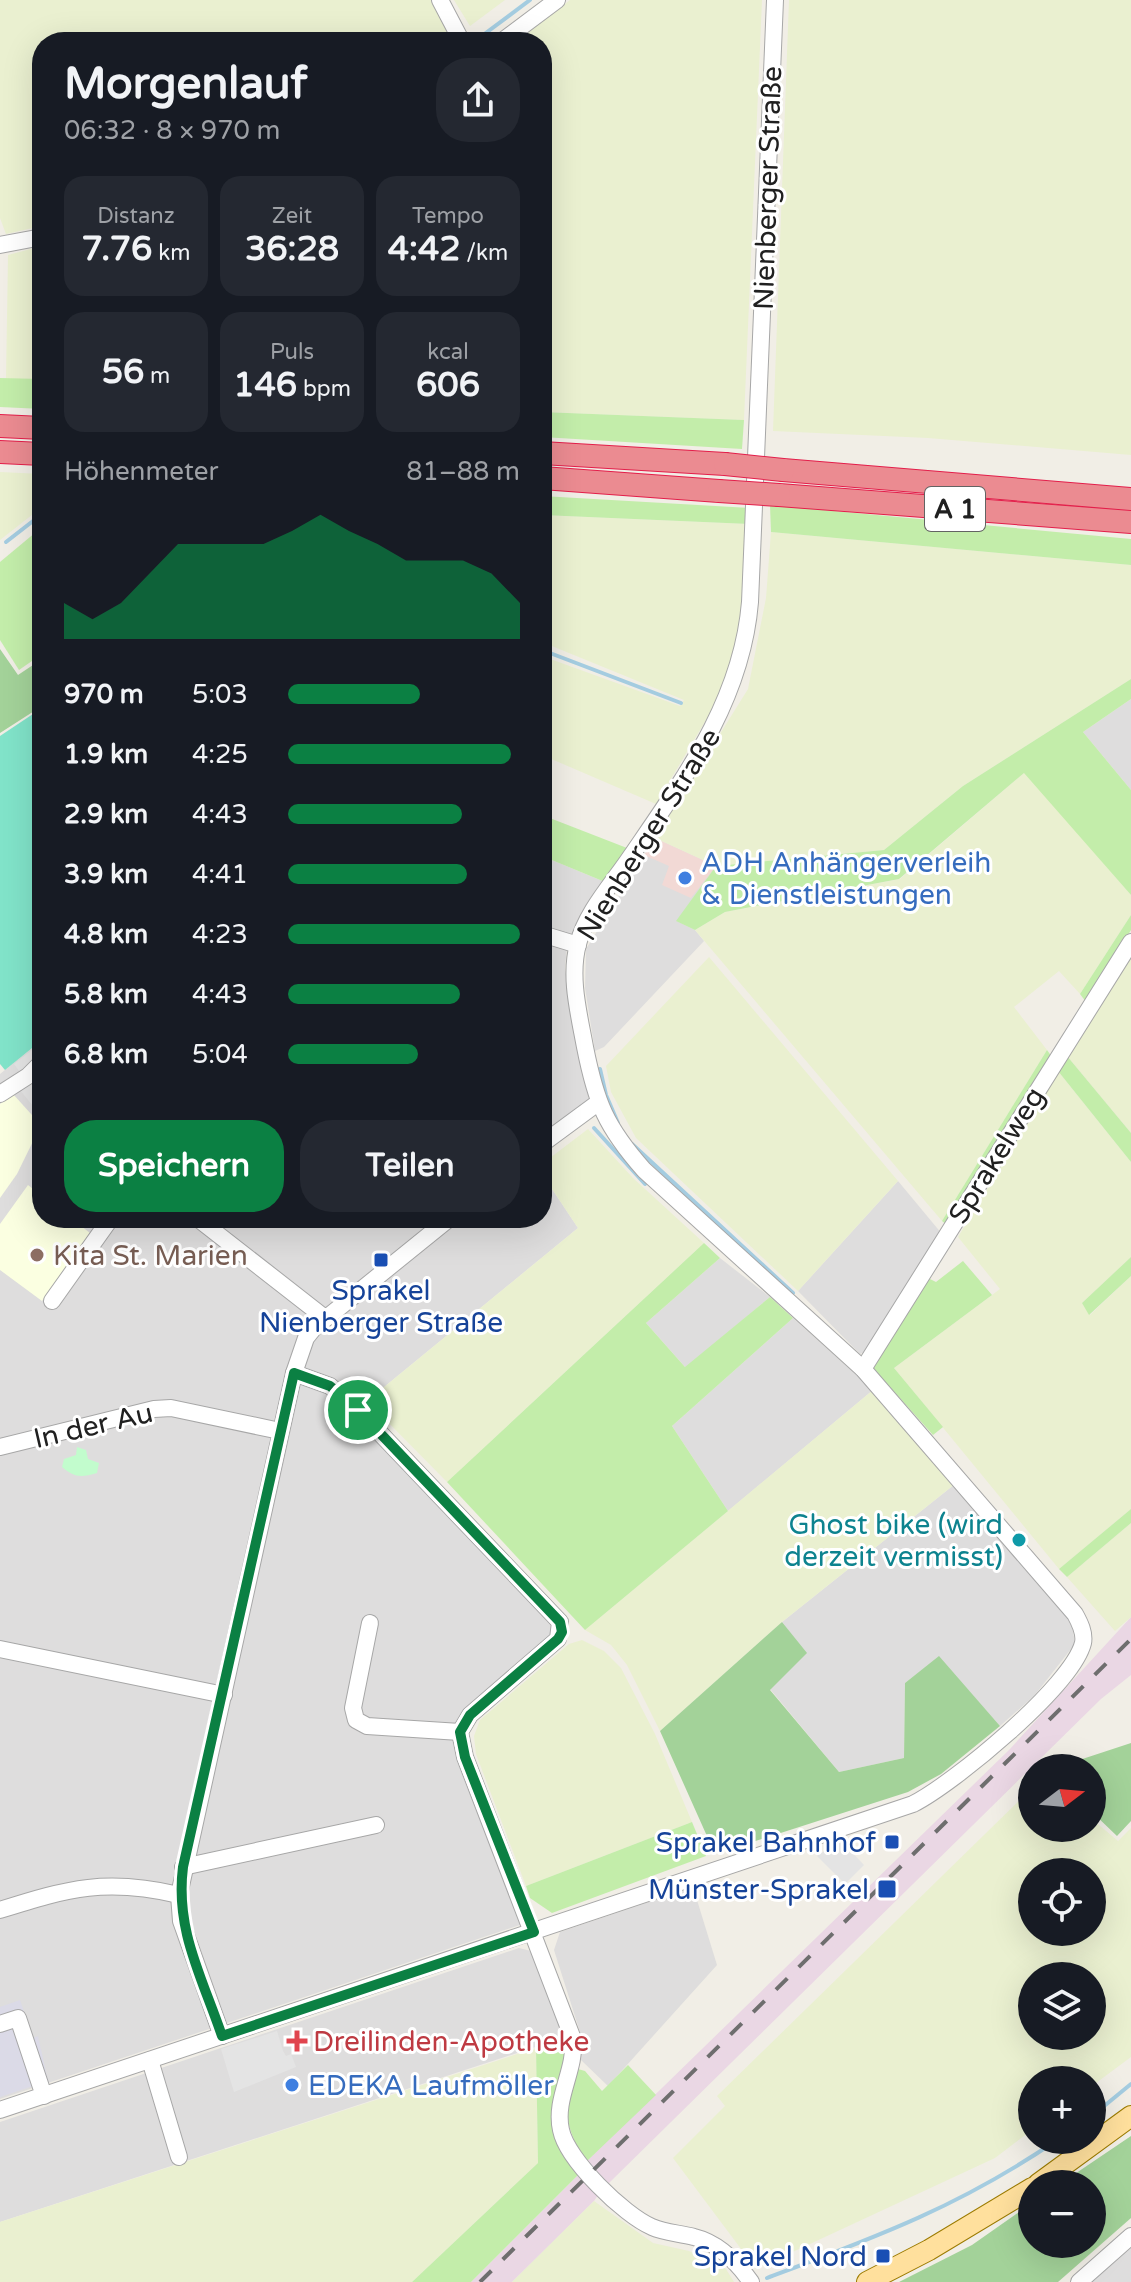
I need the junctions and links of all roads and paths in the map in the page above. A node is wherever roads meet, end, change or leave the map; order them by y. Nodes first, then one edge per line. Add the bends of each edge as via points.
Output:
1 (440, 0) edge
2 (557, 0) edge
3 (775, 0) edge
4 (457, 32) edge
5 (514, 32) edge
6 (32, 239) edge
7 (0, 245) edge
8 (0, 426) edge
9 (32, 428) edge
10 (0, 452) edge
11 (32, 454) edge
12 (552, 454) edge
13 (552, 479) edge
14 (1131, 499) edge
15 (1131, 522) edge
16 (552, 937) edge
17 (1131, 942) edge
18 (578, 945) junction
19 (32, 1072) edge
20 (0, 1094) edge
21 (599, 1102) junction
22 (552, 1137) edge
23 (104, 1228) edge
24 (210, 1228) edge
25 (438, 1228) edge
26 (52, 1301) dead end
27 (325, 1318) junction
28 (863, 1369) junction
29 (294, 1373) junction
30 (280, 1431) junction
31 (0, 1447) edge
32 (370, 1623) dead end
33 (1, 1652) edge
34 (224, 1695) junction
35 (460, 1732) junction
36 (376, 1825) dead end
37 (183, 1867) junction
38 (179, 1895) junction
39 (0, 1910) edge
40 (534, 1932) junction
41 (0, 2024) edge
42 (222, 2036) junction
43 (150, 2060) junction
44 (44, 2096) junction
45 (0, 2110) edge
46 (1131, 2116) edge
47 (179, 2157) dead end
48 (1057, 2170) edge
49 (1018, 2197) edge
50 (1131, 2236) edge
51 (751, 2282) edge
52 (867, 2282) edge
53 (1079, 2282) edge

1 - 4 street
2 - 5 street
3 - 18 street, Nienberger Straße via 744,648 713,730 601,900
6 - 7 street
8 - 9 highway
10 - 11 highway
12 - 14 highway, A 1, bridge
13 - 15 highway, A 1, bridge
16 - 18 street
17 - 28 street, Sprakelweg
18 - 21 street, Nienberger Straße via 576,989
19 - 20 street
21 - 22 street
21 - 28 street, Nienberger Straße via 613,1135 644,1170
23 - 26 street
24 - 27 street
25 - 27 street
27 - 29 street via 306,1338
28 - 40 street, Nienberger Straße via 1081,1624 1079,1651 1038,1703 965,1771 913,1804
29 - 30 street
29 - 35 street via 330,1386 358,1410 560,1622 558,1639 470,1715
30 - 31 street, In der Au via 171,1408
30 - 34 street
32 - 35 street via 353,1708 356,1720 367,1726
33 - 34 street
34 - 37 street
35 - 40 street
36 - 37 street
37 - 38 street
38 - 39 street via 120,1884 50,1894
38 - 42 street via 181,1921
40 - 42 street, Nienberger Straße
40 - 51 street via 573,2039 574,2063 559,2120 571,2155 636,2218 711,2243
41 - 44 street via 18,2018
42 - 43 street, Nienberger Straße
43 - 44 street, Nienberger Straße
43 - 47 street
44 - 45 street, Nienberger Straße
46 - 48 main road
49 - 52 main road
50 - 53 street

